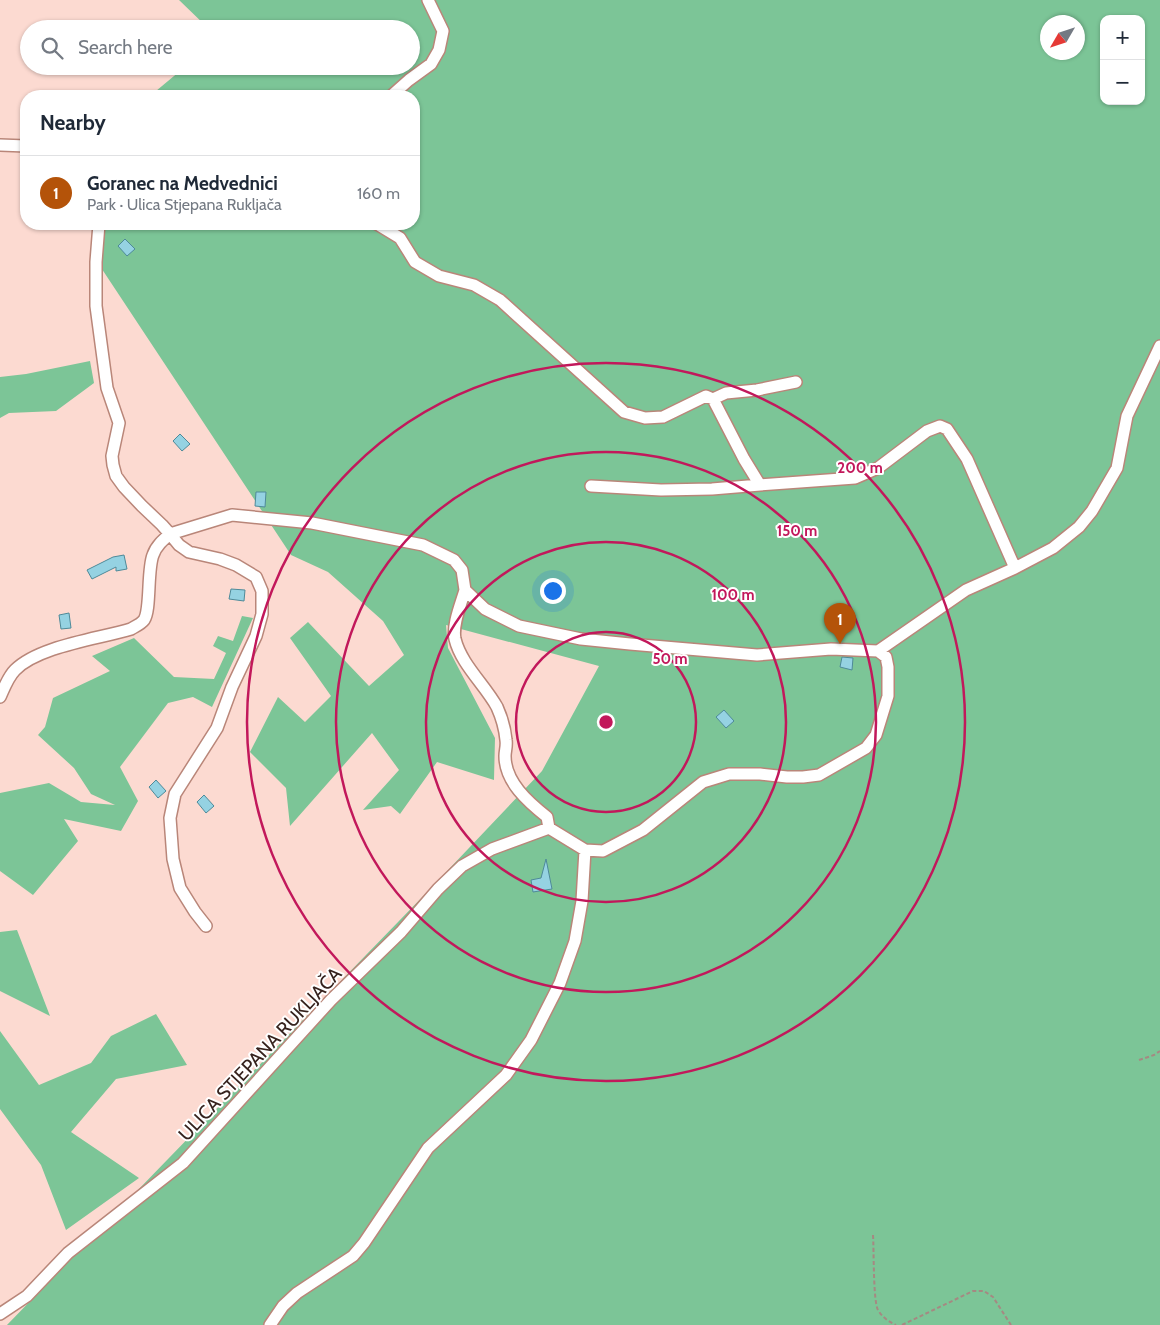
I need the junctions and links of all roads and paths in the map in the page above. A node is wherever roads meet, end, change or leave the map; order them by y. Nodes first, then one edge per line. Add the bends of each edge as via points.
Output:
1 (428, 0) edge
2 (420, 72) edge
3 (417, 75) edge
4 (398, 90) edge
5 (0, 145) edge
6 (20, 146) edge
7 (98, 230) edge
8 (387, 230) edge
9 (1160, 346) edge
10 (796, 382) dead end
11 (713, 399) junction
12 (760, 485) junction
13 (591, 486) dead end
14 (170, 534) junction
15 (1015, 568) junction
16 (465, 590) junction
17 (878, 651) junction
18 (0, 697) edge
19 (549, 828) junction
20 (585, 850) junction
21 (206, 926) dead end
22 (1160, 1051) edge
23 (1139, 1060) dead end
24 (873, 1235) dead end
25 (0, 1314) edge
26 (270, 1325) edge
27 (896, 1325) edge
28 (902, 1325) edge
29 (1011, 1325) edge

1 - 2 street via 443,31 439,50 431,64
3 - 4 street
5 - 6 street
7 - 14 street via 96,306 107,388 119,423 113,465 124,487
8 - 11 street via 400,238 415,262 439,276 474,285 500,300 624,412 645,418 663,417 706,396
9 - 15 street via 1127,416 1117,468 1092,511 1079,527 1053,548
10 - 11 street via 726,393
11 - 12 street
12 - 13 street via 661,490
12 - 15 street via 855,478 878,468 927,431 940,426 947,429 967,459
14 - 16 street via 232,515 321,525 423,545 454,560 462,570
14 - 18 street via 153,555 147,612 139,625 59,648 24,663 9,678
14 - 21 street via 189,552 228,562 256,577 262,591 262,614 256,636 217,728 175,794 170,818 173,859 180,888
15 - 17 street via 966,590
16 - 17 street via 485,610 519,626 581,639 757,654 831,649
16 - 19 street via 455,626 460,652 503,722 508,772 521,794 547,817
17 - 20 street via 886,657 888,696 876,735 866,748 819,775 729,774 703,782 643,830 603,851
19 - 20 street
19 - 25 street, ULICA STJEPANA RUKLJAČA via 492,849 462,866 401,932 331,1000 183,1164 68,1253 28,1296
20 - 26 street via 582,901 575,941 560,983 531,1040 506,1075 428,1148 353,1256 297,1293
22 - 23 path
24 - 27 path via 878,1309
28 - 29 path via 973,1291 984,1290 993,1297

